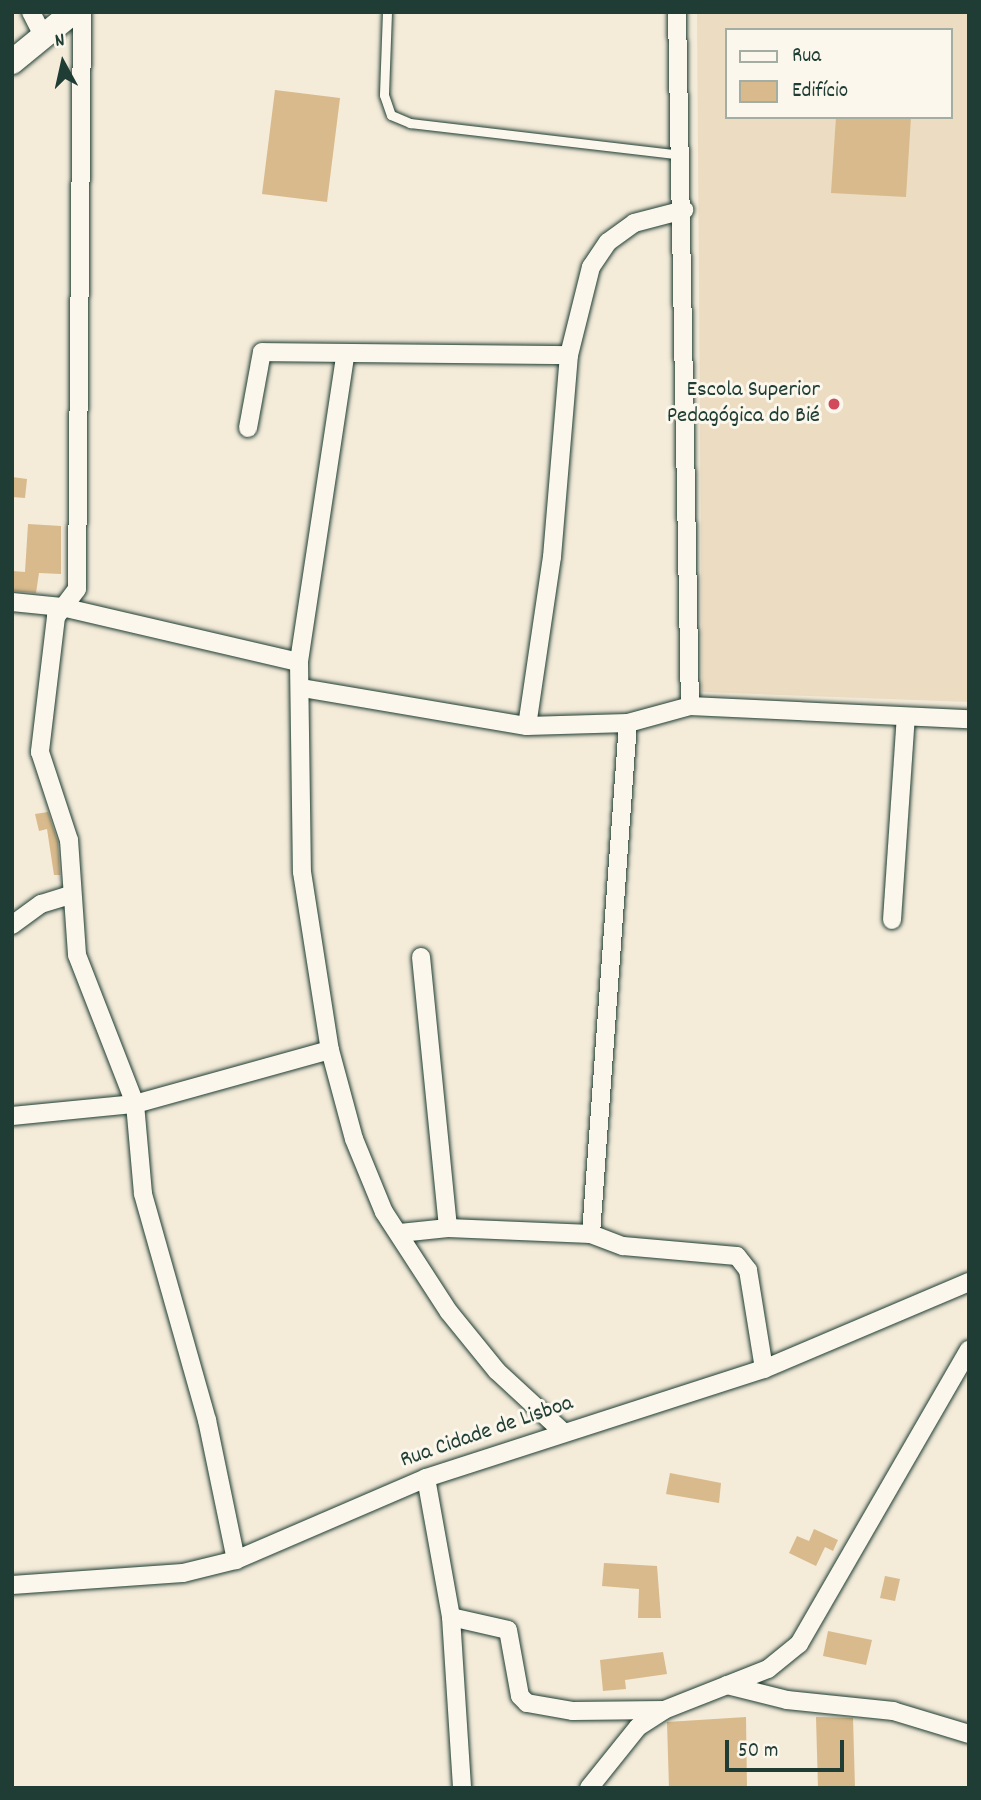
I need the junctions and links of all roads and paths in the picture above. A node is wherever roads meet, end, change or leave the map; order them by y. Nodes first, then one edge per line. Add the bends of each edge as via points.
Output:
1 (31, 12) edge
2 (73, 12) edge
3 (82, 12) edge
4 (387, 12) edge
5 (677, 12) edge
6 (43, 36) junction
7 (12, 62) edge
8 (682, 156) junction
9 (684, 210) junction
10 (569, 355) junction
11 (345, 357) junction
12 (248, 428) dead end
13 (12, 602) edge
14 (62, 607) junction
15 (299, 662) junction
16 (302, 688) junction
17 (690, 706) junction
18 (906, 718) junction
19 (969, 719) edge
20 (628, 723) junction
21 (527, 726) junction
22 (70, 895) junction
23 (892, 920) dead end
24 (12, 925) edge
25 (421, 957) dead end
26 (330, 1050) junction
27 (135, 1104) junction
28 (12, 1116) edge
29 (447, 1228) junction
30 (400, 1233) junction
31 (592, 1234) junction
32 (969, 1282) edge
33 (969, 1350) edge
34 (764, 1369) junction
35 (563, 1432) junction
36 (426, 1478) junction
37 (236, 1560) junction
38 (12, 1585) edge
39 (451, 1617) junction
40 (727, 1685) junction
41 (664, 1710) junction
42 (969, 1734) edge
43 (462, 1788) edge
44 (589, 1788) edge

1 - 6 street
2 - 6 street
3 - 14 street via 77,589
4 - 8 lane via 384,95 391,115 410,123
5 - 8 street
6 - 7 street
8 - 9 street
9 - 10 street via 634,223 608,242 591,267
9 - 17 street
10 - 11 street
10 - 21 street via 552,557
11 - 12 street via 262,352
11 - 15 street
13 - 14 street
14 - 15 street
14 - 22 street via 56,617 39,733 46,778 69,840
15 - 16 street
16 - 21 street
16 - 26 street via 302,872
17 - 18 street
17 - 20 street
18 - 19 street
18 - 23 street
20 - 21 street
20 - 31 street
22 - 24 street via 41,904
22 - 27 street via 77,955
25 - 29 street
26 - 27 street
26 - 30 street via 370,1186
27 - 28 street
27 - 37 street via 143,1194 204,1409
29 - 30 street
29 - 31 street
30 - 35 street via 449,1312 497,1371
31 - 34 street via 623,1246 737,1256 748,1270
32 - 34 street, Rua Cidade de Lisboa
33 - 40 street via 799,1644 768,1670
34 - 35 street, Rua Cidade de Lisboa
35 - 36 street, Rua Cidade de Lisboa
36 - 37 street, Rua Cidade de Lisboa
36 - 39 street
37 - 38 street, Rua Cidade de Lisboa via 183,1573
39 - 41 street via 508,1630 520,1696 527,1703 573,1711
39 - 43 street
40 - 41 street
40 - 42 street via 787,1700 893,1711
41 - 44 street via 638,1727

